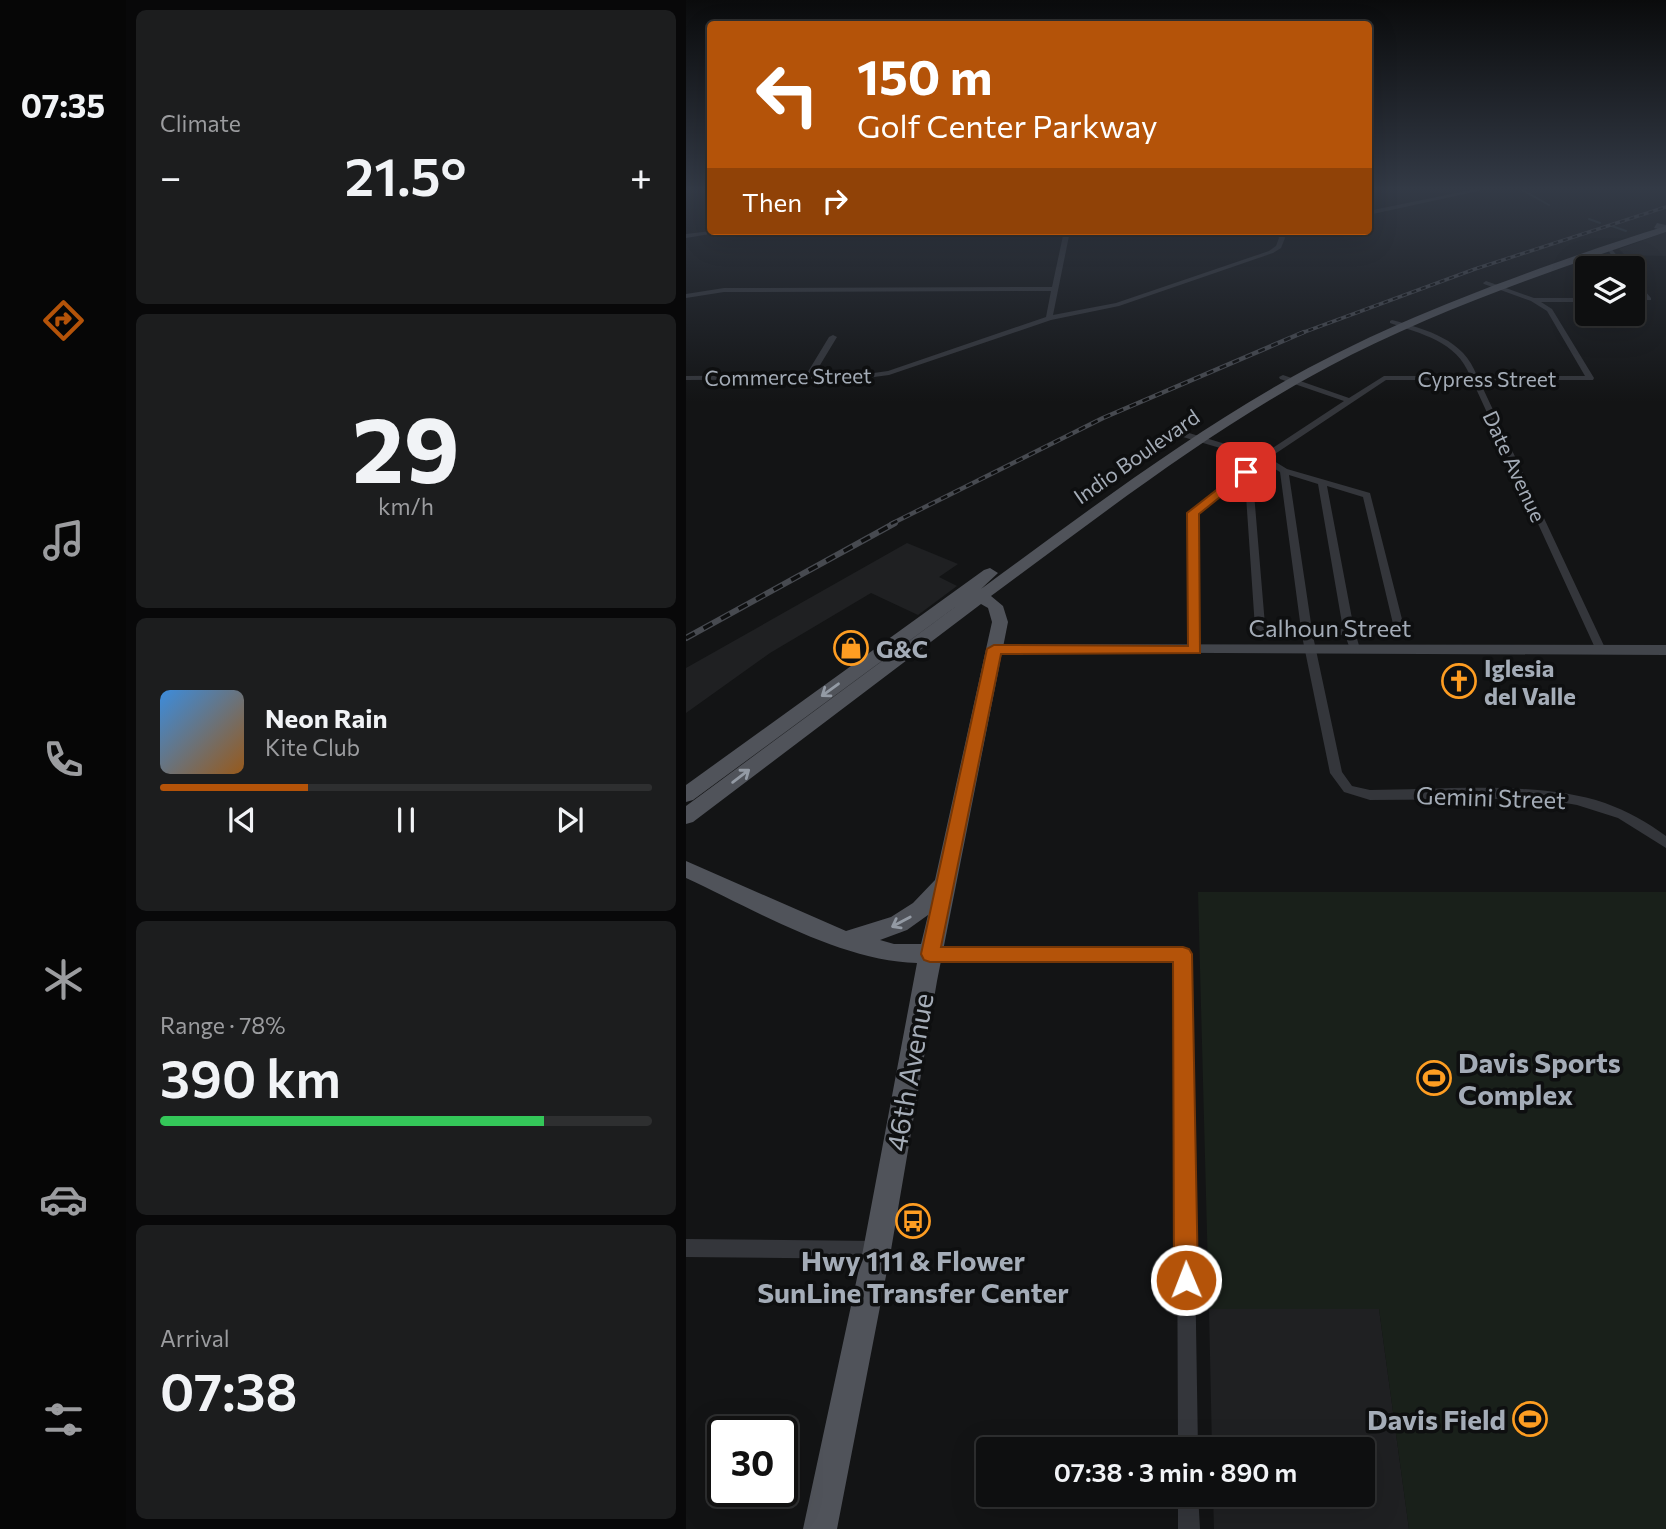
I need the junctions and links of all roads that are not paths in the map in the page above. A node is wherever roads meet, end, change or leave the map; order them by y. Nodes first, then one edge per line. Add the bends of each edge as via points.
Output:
1 (1061, 259) edge
2 (1250, 259) edge
3 (1565, 259) edge
4 (1572, 259) edge
5 (1491, 285) junction
6 (1054, 289) junction
7 (686, 296) edge
8 (1533, 300) junction
9 (1575, 300) edge
10 (1049, 318) junction
11 (1397, 324) junction
12 (833, 337) dead end
13 (1474, 377) junction
14 (686, 378) edge
15 (808, 378) junction
16 (1289, 379) junction
17 (1351, 401) junction
18 (1192, 437) junction
19 (1263, 458) junction
20 (1284, 471) junction
21 (1322, 482) junction
22 (975, 592) junction
23 (1349, 631) junction
24 (1400, 631) junction
25 (1307, 633) junction
26 (994, 649) junction
27 (1312, 649) junction
28 (1355, 649) junction
29 (1405, 649) junction
30 (1195, 650) junction
31 (1601, 650) junction
32 (1666, 650) edge
33 (686, 795) edge
34 (686, 817) edge
35 (1666, 843) edge
36 (686, 869) edge
37 (945, 882) junction
38 (844, 940) junction
39 (930, 954) junction
40 (686, 1248) edge
41 (877, 1250) junction
42 (1188, 1437) edge
43 (1188, 1507) edge
44 (820, 1529) edge
45 (1189, 1529) edge

1 - 6 street
2 - 10 street, Commerce Street via 1117,305
3 - 5 main road, Indio Boulevard
4 - 5 main road, Indio Boulevard
5 - 8 street
5 - 11 main road, Indio Boulevard
6 - 7 street via 724,290
6 - 10 street
8 - 9 street
8 - 13 street, Cypress Street via 1550,310 1590,378
10 - 15 street, Commerce Street via 889,373
11 - 13 street, Date Avenue via 1451,342
11 - 16 main road, Indio Boulevard
12 - 15 street
13 - 17 street, Cypress Street via 1384,378
13 - 31 street, Date Avenue
14 - 15 street, Commerce Street
16 - 17 street
16 - 18 main road, Indio Boulevard
17 - 19 street
18 - 19 street
18 - 22 main road, Indio Boulevard
19 - 20 street
19 - 25 street via 1249,481 1261,628
19 - 30 street via 1193,513
20 - 21 street
20 - 25 street
21 - 23 street
21 - 24 street via 1367,495
22 - 26 main road, 46th Avenue via 993,603 999,613
22 -> 33 main road, Indio Boulevard
34 -> 22 main road, Indio Boulevard
23 - 24 street
23 - 25 street
23 - 28 street
24 - 29 street
25 - 27 street
26 - 30 street, Calhoun Street
26 - 37 main road, 46th Avenue
27 - 28 street, Calhoun Street
27 - 30 street, Calhoun Street
27 - 35 street, Gemini Street via 1336,773 1348,789 1370,795 1567,797 1624,816
28 - 29 street, Calhoun Street
29 - 31 street, Calhoun Street
31 - 32 street, Calhoun Street
36 - 38 main road
37 -> 38 main road via 924,909 904,921
37 - 39 main road, 46th Avenue
38 - 39 main road via 894,953
39 - 41 main road, 46th Avenue
39 - 42 street via 1183,954
40 - 41 street
41 - 44 main road, 46th Avenue
43 - 45 street

